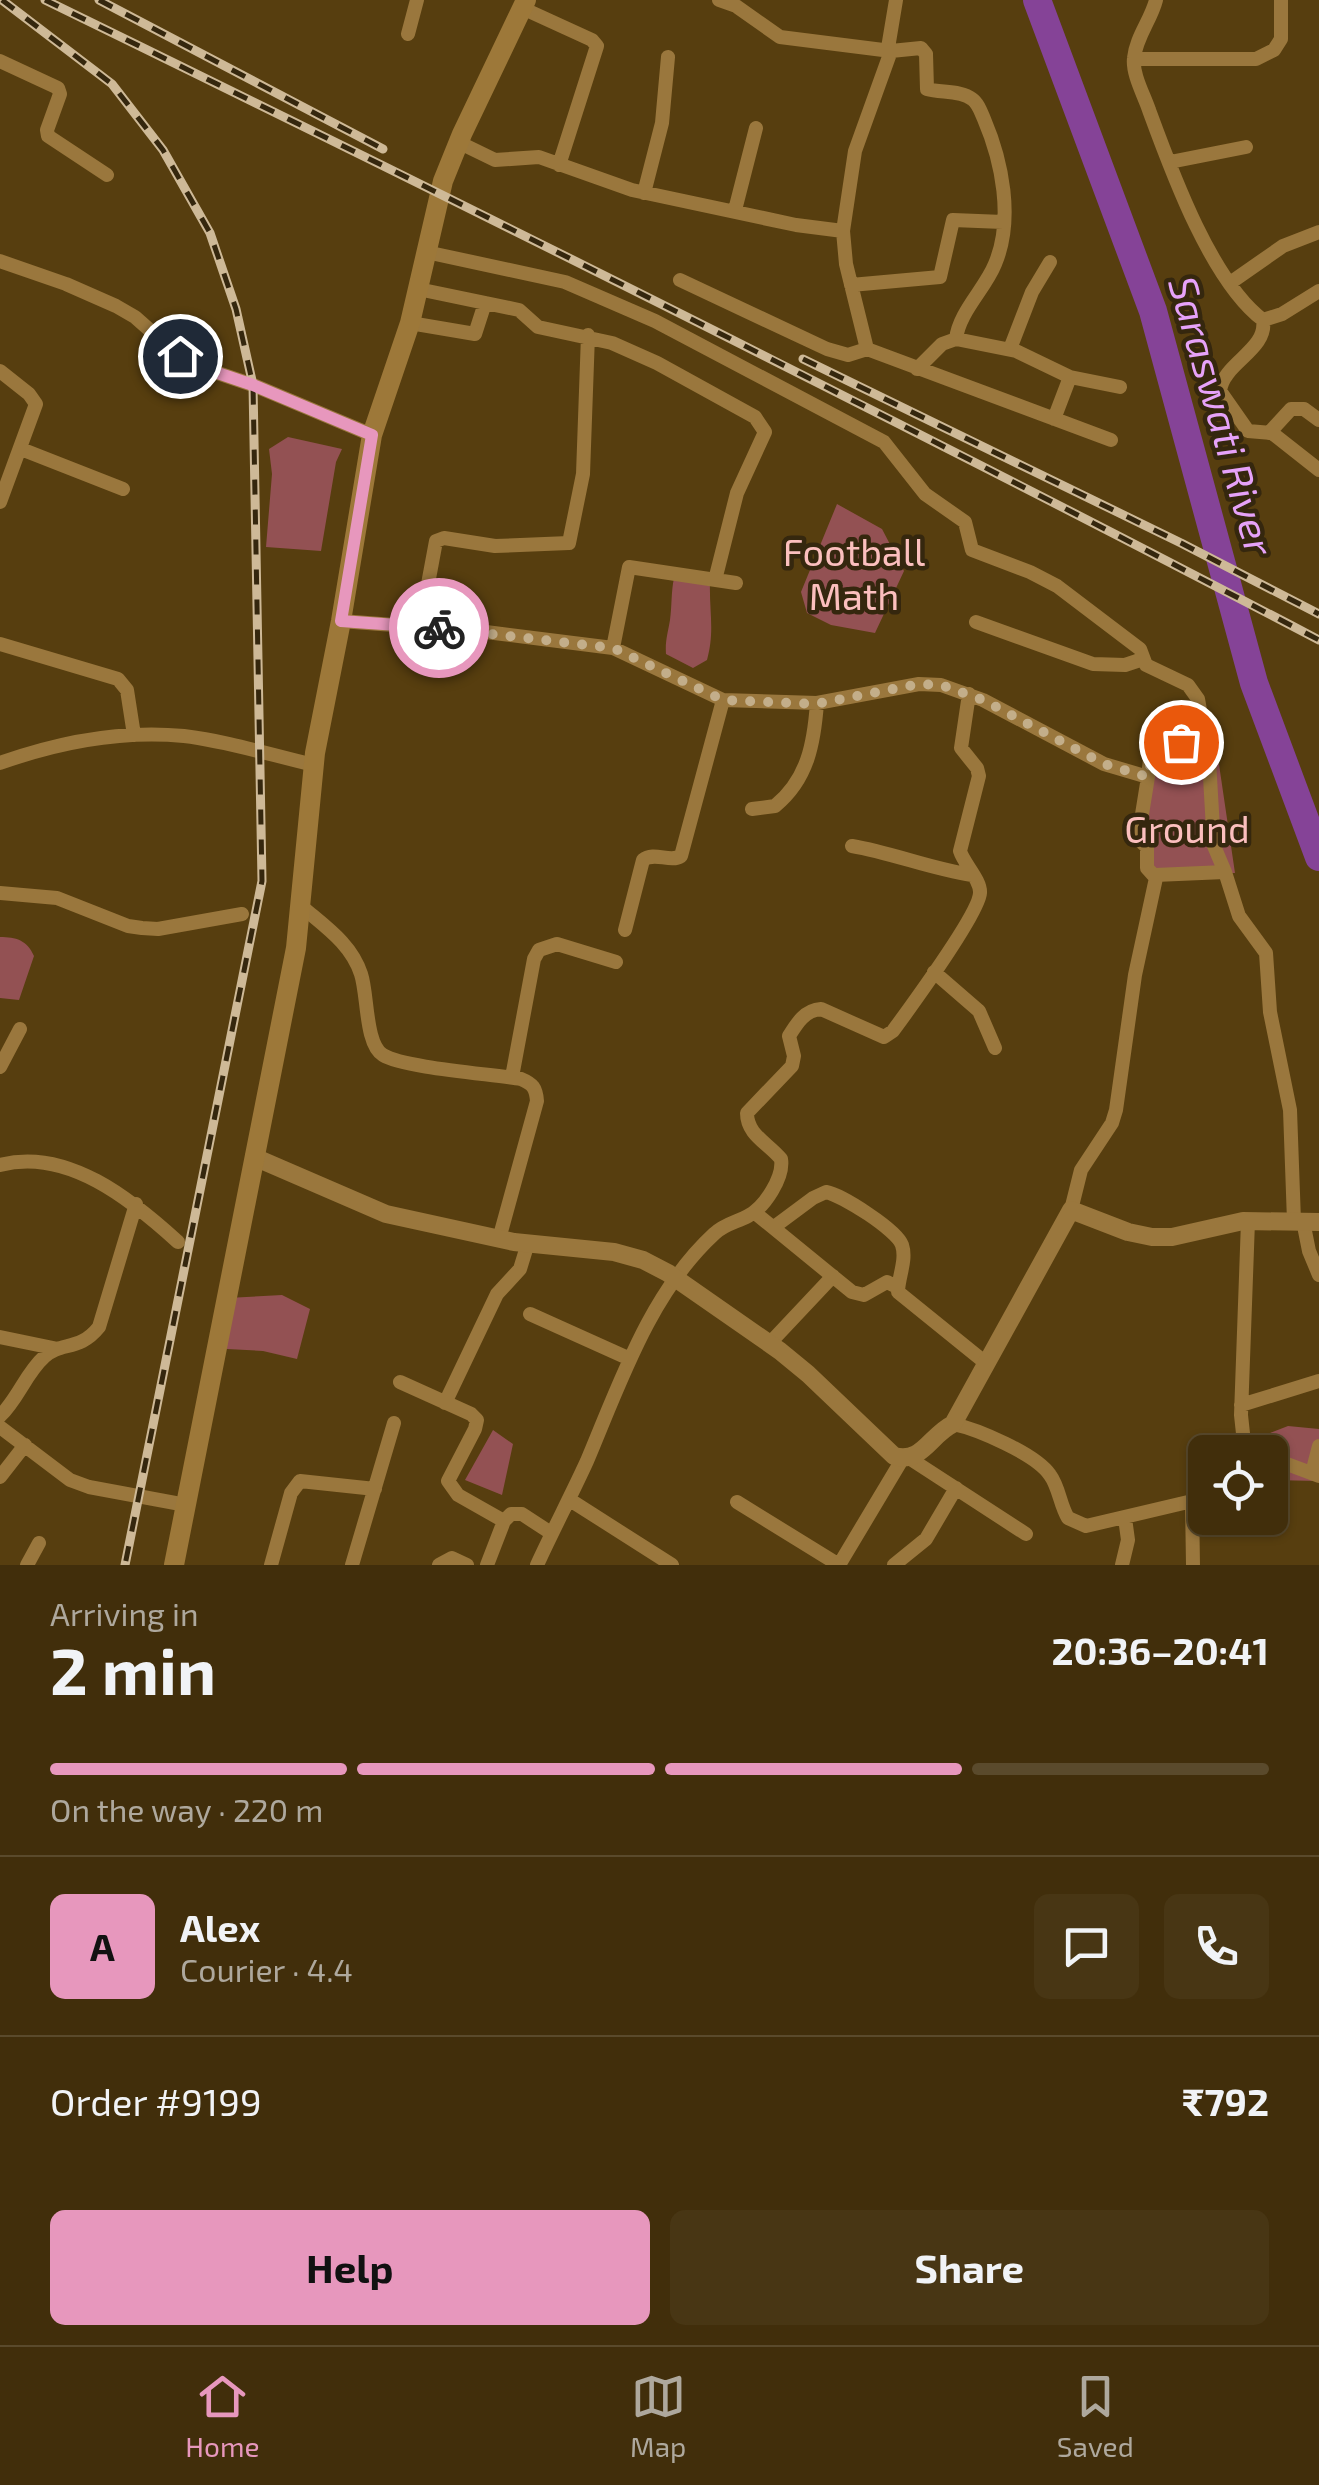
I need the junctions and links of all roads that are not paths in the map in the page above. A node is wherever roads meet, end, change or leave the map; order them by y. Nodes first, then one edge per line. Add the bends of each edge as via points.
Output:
1 (417, 0) edge
2 (719, 0) edge
3 (896, 0) edge
4 (1156, 0) edge
5 (1281, 0) edge
6 (524, 4) edge
7 (408, 34) dead end
8 (889, 49) junction
9 (668, 57) dead end
10 (1134, 60) junction
11 (0, 61) edge
12 (756, 128) dead end
13 (458, 142) junction
14 (1246, 147) dead end
15 (1170, 162) junction
16 (560, 165) junction
17 (107, 175) dead end
18 (644, 193) junction
19 (736, 210) junction
20 (1003, 222) junction
21 (843, 231) junction
22 (1319, 232) edge
23 (426, 252) junction
24 (0, 261) edge
25 (1050, 262) dead end
26 (680, 280) dead end
27 (1230, 283) junction
28 (851, 285) junction
29 (418, 290) junction
30 (1319, 291) edge
31 (485, 303) junction
32 (1263, 320) junction
33 (410, 323) junction
34 (588, 335) junction
35 (956, 339) junction
36 (867, 349) junction
37 (1010, 349) junction
38 (916, 369) junction
39 (0, 370) edge
40 (1070, 377) junction
41 (1120, 387) dead end
42 (1054, 419) junction
43 (1319, 420) edge
44 (1269, 433) junction
45 (372, 435) junction
46 (1111, 440) dead end
47 (21, 450) junction
48 (1319, 470) edge
49 (123, 489) dead end
50 (2, 491) edge
51 (715, 580) junction
52 (736, 582) dead end
53 (341, 621) junction
54 (976, 622) dead end
55 (420, 627) junction
56 (0, 644) edge
57 (613, 648) junction
58 (1144, 659) junction
59 (969, 694) junction
60 (723, 700) junction
61 (816, 704) junction
62 (134, 734) junction
63 (1205, 740) junction
64 (0, 763) edge
65 (314, 764) junction
66 (1148, 777) junction
67 (752, 809) dead end
68 (852, 846) dead end
69 (1225, 872) junction
70 (1156, 875) junction
71 (972, 876) junction
72 (0, 893) edge
73 (300, 905) junction
74 (242, 914) dead end
75 (625, 930) dead end
76 (616, 962) dead end
77 (934, 972) junction
78 (20, 1029) dead end
79 (994, 1048) dead end
80 (0, 1067) edge
81 (512, 1078) junction
82 (254, 1158) junction
83 (0, 1164) edge
84 (136, 1204) junction
85 (1070, 1210) junction
86 (754, 1212) junction
87 (1248, 1221) junction
88 (1305, 1222) edge
89 (774, 1227) junction
90 (499, 1239) junction
91 (178, 1242) dead end
92 (528, 1244) junction
93 (1319, 1275) edge
94 (833, 1276) junction
95 (676, 1278) junction
96 (897, 1287) junction
97 (530, 1314) dead end
98 (0, 1337) edge
99 (769, 1344) junction
100 (60, 1349) junction
101 (630, 1358) junction
102 (986, 1364) junction
103 (1319, 1381) edge
104 (400, 1382) dead end
105 (445, 1402) junction
106 (1241, 1405) junction
107 (0, 1416) edge
108 (394, 1423) dead end
109 (953, 1424) junction
110 (0, 1427) edge
111 (1244, 1435) edge
112 (25, 1445) junction
113 (1319, 1446) edge
114 (906, 1458) junction
115 (1288, 1465) edge
116 (2, 1470) edge
117 (1316, 1475) edge
118 (956, 1488) junction
119 (374, 1489) junction
120 (570, 1500) junction
121 (737, 1502) dead end
122 (1188, 1502) edge
123 (186, 1506) junction
124 (1125, 1518) junction
125 (504, 1521) junction
126 (550, 1534) junction
127 (1026, 1534) dead end
128 (1196, 1535) edge
129 (38, 1543) dead end
130 (27, 1565) edge
131 (174, 1565) edge
132 (271, 1565) edge
133 (352, 1565) edge
134 (439, 1565) edge
135 (467, 1565) edge
136 (486, 1565) edge
137 (538, 1565) edge
138 (672, 1565) edge
139 (839, 1565) edge
140 (894, 1565) edge
141 (1122, 1565) edge
142 (1194, 1565) edge

1 - 7 street
2 - 8 street via 780,37
3 - 8 street
4 - 10 street
5 - 10 street via 1280,39 1265,56
6 - 13 main road
6 - 16 street via 597,46
8 - 20 street via 924,50 927,89 976,103 999,161
8 - 21 street via 855,151
9 - 18 street via 662,123
10 - 15 street
11 - 17 street via 58,88 48,136
12 - 19 street
13 - 16 street via 495,160 533,156
13 - 23 main road
14 - 15 street
15 - 27 street
16 - 18 street
18 - 19 street
19 - 21 street
20 - 28 street via 953,220 939,278
20 - 35 street via 994,269
21 - 28 street
22 - 27 street via 1272,252
23 - 29 main road
23 - 58 street via 540,276 608,300 884,442 925,494 966,522 972,550 1056,586 1140,649
24 - 45 street via 116,306 197,366
25 - 37 street
26 - 36 street via 828,349 848,355
27 - 32 street
28 - 36 street
29 - 31 street
29 - 33 main road
30 - 32 street
31 - 33 street via 475,334
31 - 34 street via 519,310 538,327
32 - 44 street via 1262,335 1220,387 1244,428
33 - 45 main road
34 - 51 street via 657,363 762,424 765,432 737,493
34 - 55 street via 583,474 569,543 436,540
35 - 37 street
35 - 38 street
36 - 38 street
37 - 40 street
38 - 42 street
39 - 47 street via 36,404
40 - 41 street
40 - 42 street
42 - 46 street
43 - 44 street via 1292,409
44 - 48 street
45 - 53 main road
47 - 49 street
47 - 50 street
51 - 52 street
51 - 57 street via 629,567
53 - 55 street
53 - 65 main road
54 - 58 street via 1093,664
55 - 57 street
56 - 62 street via 118,679 128,690
57 - 60 street
58 - 63 street via 1193,690
59 - 61 street via 930,683
59 - 66 street via 1104,764
59 - 71 street via 960,744 979,776 960,845
60 - 61 street
60 - 75 street via 681,856 643,860
61 - 67 street via 809,757 796,784 776,806
62 - 64 street
62 - 65 street via 187,736
63 - 66 street via 1153,746
63 - 69 street via 1214,846
65 - 73 main road
66 - 70 street via 1138,836 1148,847 1147,868
68 - 71 street
69 - 70 street
69 - 88 street via 1239,916 1266,953
70 - 85 street via 1116,1110 1080,1170
71 - 77 street via 980,888 978,902
72 - 74 street via 57,898 142,928
73 - 81 street via 354,957 377,1050 396,1061
73 - 82 main road
76 - 81 street via 557,944 539,950
77 - 79 street via 979,1010
77 - 86 street via 884,1037 821,1009 794,1027 792,1066 747,1113 752,1132 782,1166
78 - 80 street
81 - 90 street via 531,1083 536,1101
82 - 90 street via 386,1214
82 - 123 main road
83 - 84 street via 60,1166
84 - 91 street
84 - 100 street via 99,1327 78,1346
85 - 87 street via 1152,1237
85 - 102 street
86 - 89 street
86 - 95 street via 720,1228
87 - 88 street
87 - 106 street
88 - 93 street
89 - 94 street
89 - 96 street via 812,1198 838,1194 898,1237 904,1253
90 - 92 street
92 - 95 street via 614,1252
92 - 105 street via 517,1276 498,1294
94 - 96 street via 858,1294 887,1282
94 - 99 street
95 - 99 street
95 - 101 street
96 - 102 street
97 - 101 street
98 - 100 street
99 - 114 street via 894,1456
100 - 107 street via 44,1356
101 - 120 street
102 - 109 street
103 - 106 street
104 - 105 street
105 - 125 street via 476,1420 448,1481 458,1495
106 - 111 street
108 - 119 street
109 - 114 street
109 - 124 street via 1038,1463 1049,1472 1068,1518 1086,1526
110 - 112 street
112 - 116 street
112 - 123 street via 70,1480
113 - 117 street
114 - 118 street
114 - 139 street
115 - 117 street
118 - 127 street
118 - 140 street via 926,1539
119 - 132 street via 300,1481
119 - 133 street
120 - 126 street
120 - 138 street
121 - 139 street
122 - 124 street
123 - 131 main road
124 - 141 street
125 - 126 street via 522,1514
125 - 136 street
126 - 137 street
128 - 142 street
129 - 130 street
134 - 135 street via 452,1558

